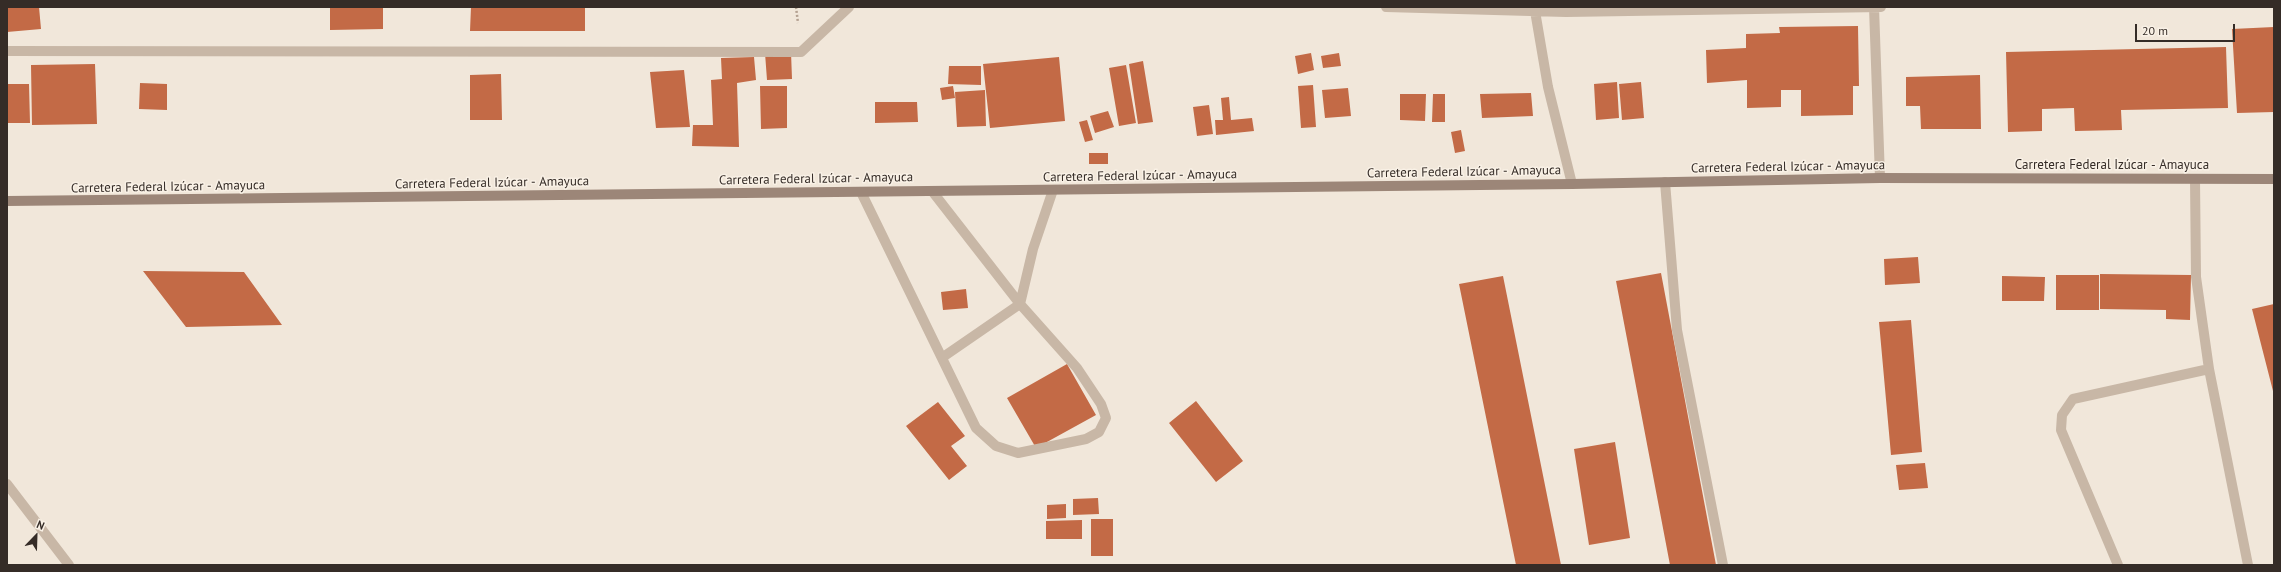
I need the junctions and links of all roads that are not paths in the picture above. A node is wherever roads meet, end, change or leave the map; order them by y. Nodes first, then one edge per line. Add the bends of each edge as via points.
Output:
1 (849, 7) edge
2 (1386, 7) edge
3 (1874, 7) edge
4 (1880, 7) edge
5 (1466, 8) edge
6 (1535, 11) junction
7 (7, 51) edge
8 (1880, 178) junction
9 (2195, 179) junction
10 (2274, 179) edge
11 (1665, 182) junction
12 (1572, 184) junction
13 (1054, 190) junction
14 (932, 191) junction
15 (861, 192) junction
16 (7, 201) edge
17 (1020, 304) junction
18 (943, 358) junction
19 (2208, 369) junction
20 (7, 484) edge
21 (70, 565) edge
22 (1723, 565) edge
23 (2118, 565) edge
24 (2248, 565) edge

1 - 7 street via 801,52
2 - 5 street
3 - 4 street
3 - 6 street
3 - 8 street
5 - 6 street
6 - 12 street via 1548,87
8 - 9 main road, Carretera Federal Izúcar - Amayuca
8 - 11 main road, Carretera Federal Izúcar - Amayuca
9 - 10 main road, Carretera Federal Izúcar - Amayuca
9 - 19 street via 2196,277
11 - 12 main road, Carretera Federal Izúcar - Amayuca
11 - 22 street via 1677,330
12 - 13 main road, Carretera Federal Izúcar - Amayuca
13 - 14 main road, Carretera Federal Izúcar - Amayuca
13 - 17 street via 1033,249
14 - 15 main road, Carretera Federal Izúcar - Amayuca
14 - 17 street
15 - 16 main road, Carretera Federal Izúcar - Amayuca
15 - 18 street
17 - 18 street
17 - 18 street via 1077,368 1101,404 1106,418 1099,432 1086,439 1018,453 996,446 976,428
19 - 23 street via 2073,398 2062,415 2062,430
19 - 24 street
20 - 21 street

